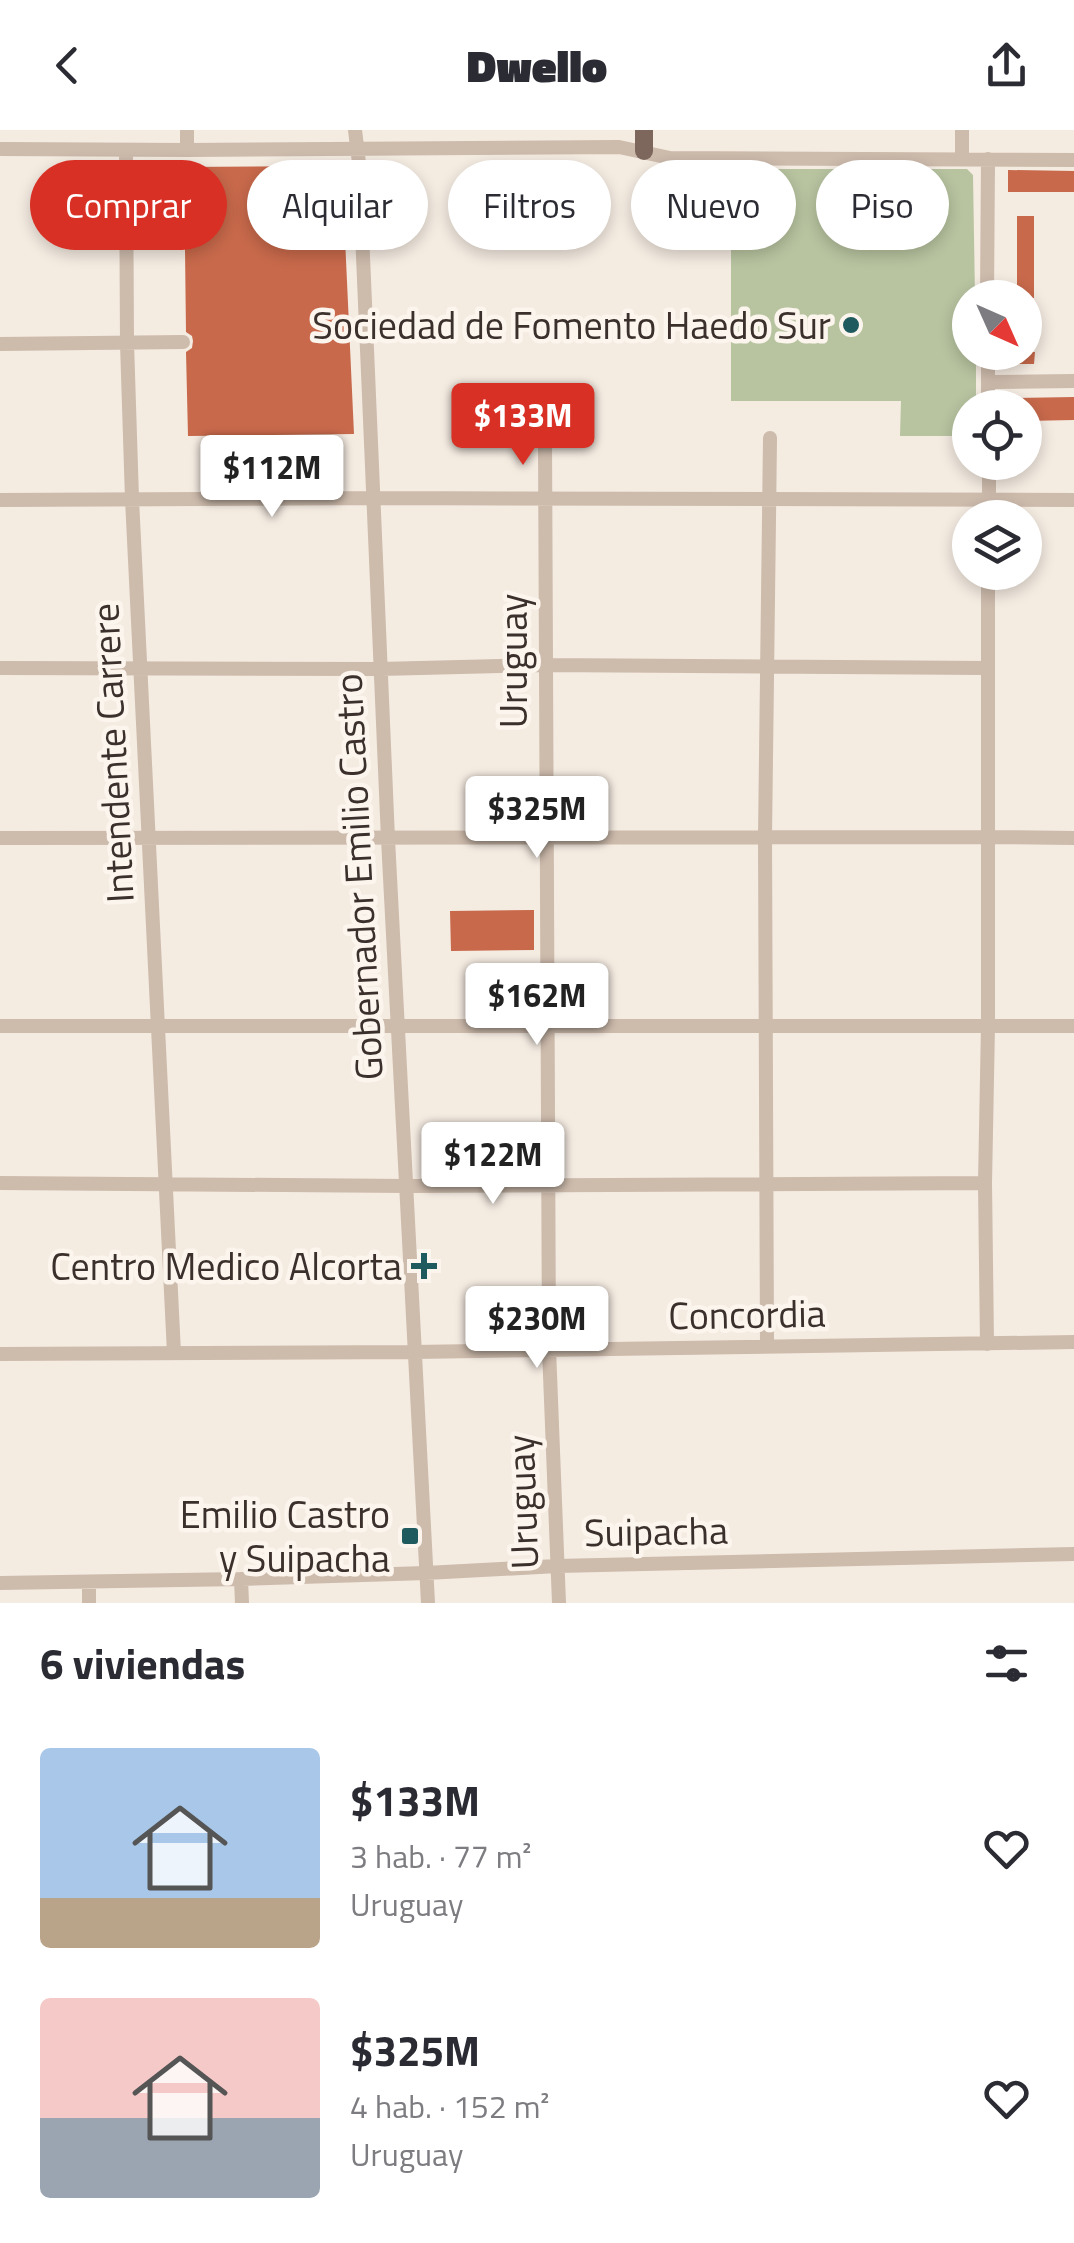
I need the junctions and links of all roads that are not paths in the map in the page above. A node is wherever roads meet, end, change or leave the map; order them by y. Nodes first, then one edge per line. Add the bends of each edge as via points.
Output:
1 (187, 130) edge
2 (355, 130) edge
3 (644, 130) edge
4 (962, 130) edge
5 (356, 148) junction
6 (0, 149) edge
7 (126, 150) junction
8 (187, 150) junction
9 (644, 151) junction
10 (962, 159) junction
11 (988, 159) junction
12 (1074, 160) edge
13 (988, 280) edge
14 (183, 342) dead end
15 (127, 343) junction
16 (0, 344) edge
17 (988, 370) edge
18 (988, 382) junction
19 (1074, 382) edge
20 (988, 390) edge
21 (770, 438) dead end
22 (545, 439) dead end
23 (989, 480) edge
24 (374, 498) junction
25 (545, 498) junction
26 (769, 498) junction
27 (132, 499) junction
28 (0, 500) edge
29 (989, 500) joint
30 (1042, 500) edge
31 (1074, 500) edge
32 (988, 590) edge
33 (546, 665) junction
34 (767, 667) junction
35 (0, 668) edge
36 (380, 668) junction
37 (986, 668) junction
38 (141, 669) junction
39 (988, 836) junction
40 (766, 837) junction
41 (0, 838) edge
42 (1074, 838) edge
43 (150, 839) junction
44 (388, 839) junction
45 (545, 839) junction
46 (158, 1025) junction
47 (0, 1026) edge
48 (546, 1026) junction
49 (988, 1026) junction
50 (1074, 1026) edge
51 (766, 1027) junction
52 (398, 1028) junction
53 (767, 1183) junction
54 (986, 1183) junction
55 (0, 1184) edge
56 (167, 1184) junction
57 (547, 1184) junction
58 (407, 1186) junction
59 (1074, 1342) edge
60 (987, 1344) junction
61 (767, 1346) junction
62 (548, 1349) junction
63 (414, 1352) junction
64 (174, 1353) junction
65 (0, 1354) edge
66 (1074, 1554) edge
67 (557, 1566) junction
68 (426, 1574) junction
69 (242, 1579) junction
70 (89, 1582) junction
71 (0, 1583) edge
72 (89, 1603) edge
73 (242, 1603) edge
74 (428, 1603) edge
75 (558, 1603) edge

1 - 8 street
2 - 5 street, Gobernador Emilio Castro
3 - 9 main road
4 - 10 street
5 - 8 street
5 - 9 street
5 - 24 street, Gobernador Emilio Castro
6 - 7 street
7 - 8 street
7 - 15 street, Intendente Carrere
9 - 10 street via 670,158
10 - 11 street
11 - 12 street
11 - 13 street
14 - 15 street
15 - 16 street
15 - 27 street, Intendente Carrere
17 - 18 street
18 - 19 street
18 - 20 street
21 - 26 street
22 - 25 street, Uruguay
23 - 29 street
24 - 25 street
24 - 27 street
24 - 36 street, Gobernador Emilio Castro
25 - 26 street
25 - 33 street, Uruguay
26 - 29 street
26 - 34 street
27 - 28 street
27 - 38 street, Intendente Carrere
30 - 31 street
32 - 37 street
33 - 34 street
33 - 36 street
33 - 45 street, Uruguay
34 - 37 street
34 - 40 street
35 - 38 street
36 - 38 street
36 - 44 street, Gobernador Emilio Castro
37 - 39 street
38 - 43 street, Intendente Carrere
39 - 40 street
39 - 42 street
39 - 49 street
40 - 45 street
40 - 51 street
41 - 43 street
43 - 44 street
43 - 46 street, Intendente Carrere
44 - 45 street
44 - 52 street, Gobernador Emilio Castro
45 - 48 street, Uruguay
46 - 47 street
46 - 52 street
46 - 56 street, Intendente Carrere
48 - 51 street
48 - 52 street
48 - 57 street, Uruguay
49 - 50 street
49 - 51 street
49 - 54 street
51 - 53 street
52 - 58 street, Gobernador Emilio Castro
53 - 54 street
53 - 57 street
53 - 61 street
54 - 60 street
55 - 56 street
56 - 58 street
56 - 64 street, Intendente Carrere
57 - 58 street
57 - 62 street, Uruguay
58 - 63 street, Gobernador Emilio Castro
59 - 60 street, Concordia
60 - 61 street, Concordia
61 - 62 street, Concordia
62 - 63 street, Concordia
62 - 67 street, Uruguay
63 - 64 street, Concordia
63 - 68 street, Gobernador Emilio Castro
64 - 65 street, Concordia
66 - 67 street, Suipacha
67 - 68 street, Suipacha
67 - 75 street, Uruguay
68 - 69 street, Suipacha
68 - 74 street, Gobernador Emilio Castro
69 - 70 street, Suipacha
69 - 73 street
70 - 71 street, Suipacha
70 - 72 street

